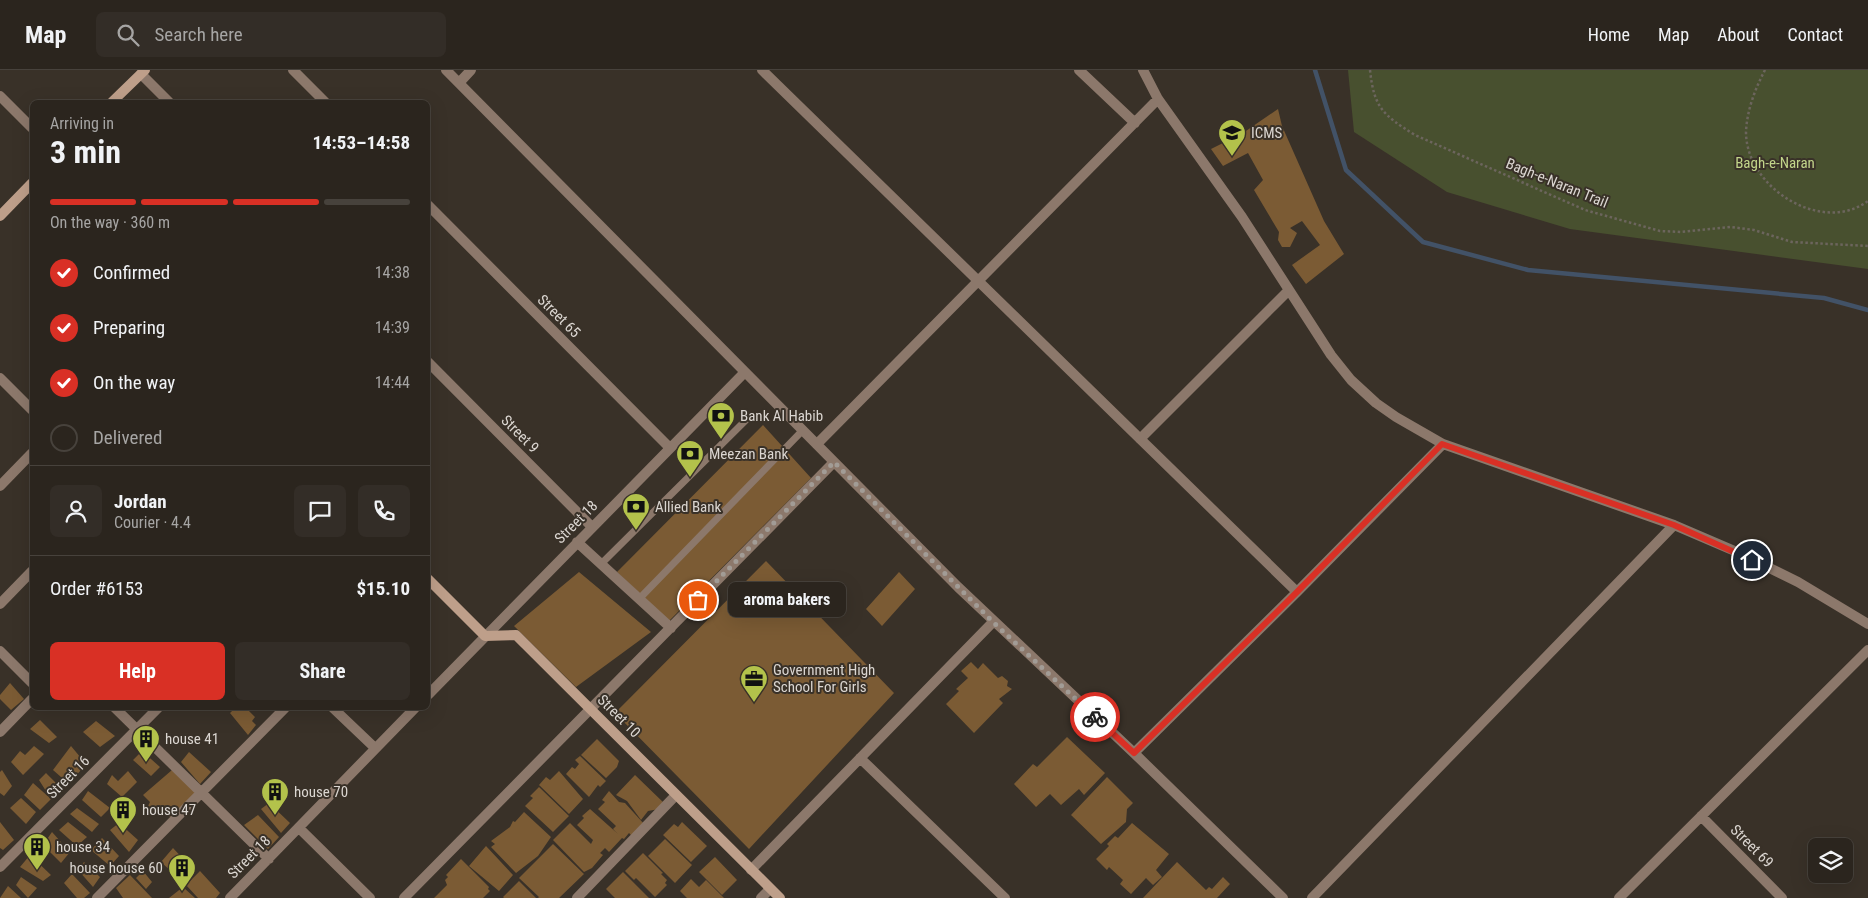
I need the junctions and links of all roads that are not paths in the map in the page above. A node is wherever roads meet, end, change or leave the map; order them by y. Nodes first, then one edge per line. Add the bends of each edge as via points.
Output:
1 (293, 70) edge
2 (446, 70) edge
3 (471, 70) edge
4 (762, 70) edge
5 (1079, 70) edge
6 (1143, 70) edge
7 (143, 72) edge
8 (459, 83) junction
9 (0, 96) edge
10 (1158, 99) junction
11 (114, 100) edge
12 (166, 100) edge
13 (323, 100) edge
14 (1135, 123) junction
15 (30, 126) edge
16 (30, 188) edge
17 (430, 207) edge
18 (0, 216) edge
19 (979, 282) junction
20 (1289, 290) junction
21 (430, 364) edge
22 (745, 372) junction
23 (0, 378) edge
24 (30, 408) edge
25 (746, 420) dead end
26 (803, 430) junction
27 (1140, 439) junction
28 (817, 444) junction
29 (1442, 444) junction
30 (670, 448) junction
31 (30, 455) edge
32 (834, 462) junction
33 (0, 486) edge
34 (1674, 525) junction
35 (592, 527) junction
36 (577, 542) junction
37 (601, 564) junction
38 (30, 573) edge
39 (430, 581) edge
40 (1297, 592) junction
41 (639, 599) junction
42 (0, 604) edge
43 (993, 622) junction
44 (1868, 624) edge
45 (671, 628) junction
46 (485, 636) junction
47 (1868, 650) edge
48 (0, 651) edge
49 (30, 681) edge
50 (430, 692) edge
51 (30, 701) edge
52 (590, 709) junction
53 (117, 710) edge
54 (156, 710) edge
55 (283, 710) edge
56 (335, 710) edge
57 (413, 710) edge
58 (136, 729) junction
59 (0, 732) edge
60 (375, 748) junction
61 (1134, 753) junction
62 (860, 758) junction
63 (201, 792) junction
64 (676, 795) junction
65 (1701, 816) junction
66 (300, 828) junction
67 (269, 859) junction
68 (0, 867) edge
69 (751, 870) junction
70 (770, 889) junction
71 (232, 897) edge
72 (97, 898) edge
73 (370, 898) edge
74 (404, 898) edge
75 (577, 898) edge
76 (761, 898) edge
77 (780, 898) edge
78 (1005, 898) edge
79 (1283, 898) edge
80 (1312, 898) edge
81 (1619, 898) edge
82 (1782, 898) edge

1 - 13 street
2 - 8 street
3 - 8 street
4 - 19 street
5 - 14 street
6 - 10 street
7 - 11 street
7 - 12 street
8 - 22 street
9 - 15 street
10 - 14 street
10 - 20 street via 1242,217
14 - 19 street
16 - 18 street
17 - 30 street, Street 65
19 - 27 street
19 - 28 street
20 - 27 street
20 - 29 street via 1351,380 1376,403
21 - 35 street, Street 9
22 - 26 street
22 - 30 street, Street 18
23 - 24 street
25 - 37 lane
26 - 28 street
26 - 41 lane
27 - 40 street
28 - 32 street
29 - 34 street
29 - 40 street
30 - 35 street, Street 18
31 - 33 street
32 - 43 street
32 - 45 street
34 - 44 street via 1798,582
34 - 80 street
35 - 36 street, Street 18
36 - 37 street
36 - 46 street, Street 18
37 - 41 street
38 - 42 street
39 - 46 street
40 - 61 street
41 - 45 street
43 - 61 street
43 - 62 street
45 - 52 street
46 - 50 street, Street 18
46 - 52 street, Street 10 via 516,635
47 - 65 street
48 - 49 street
51 - 59 street
52 - 64 street, Street 10
52 - 74 street
53 - 58 street
54 - 58 street, Street 16
55 - 63 street
56 - 60 street
57 - 60 street, Street 18
58 - 63 street
58 - 68 street, Street 16
60 - 66 street, Street 18
61 - 79 street
62 - 69 street
62 - 78 street
63 - 67 street
63 - 72 street
64 - 69 street, Street 10
64 - 75 street
65 - 81 street
65 - 82 street, Street 69
66 - 67 street, Street 18
66 - 73 street
67 - 71 street, Street 18
69 - 70 street, Street 10
70 - 76 street
70 - 77 street, Street 10

